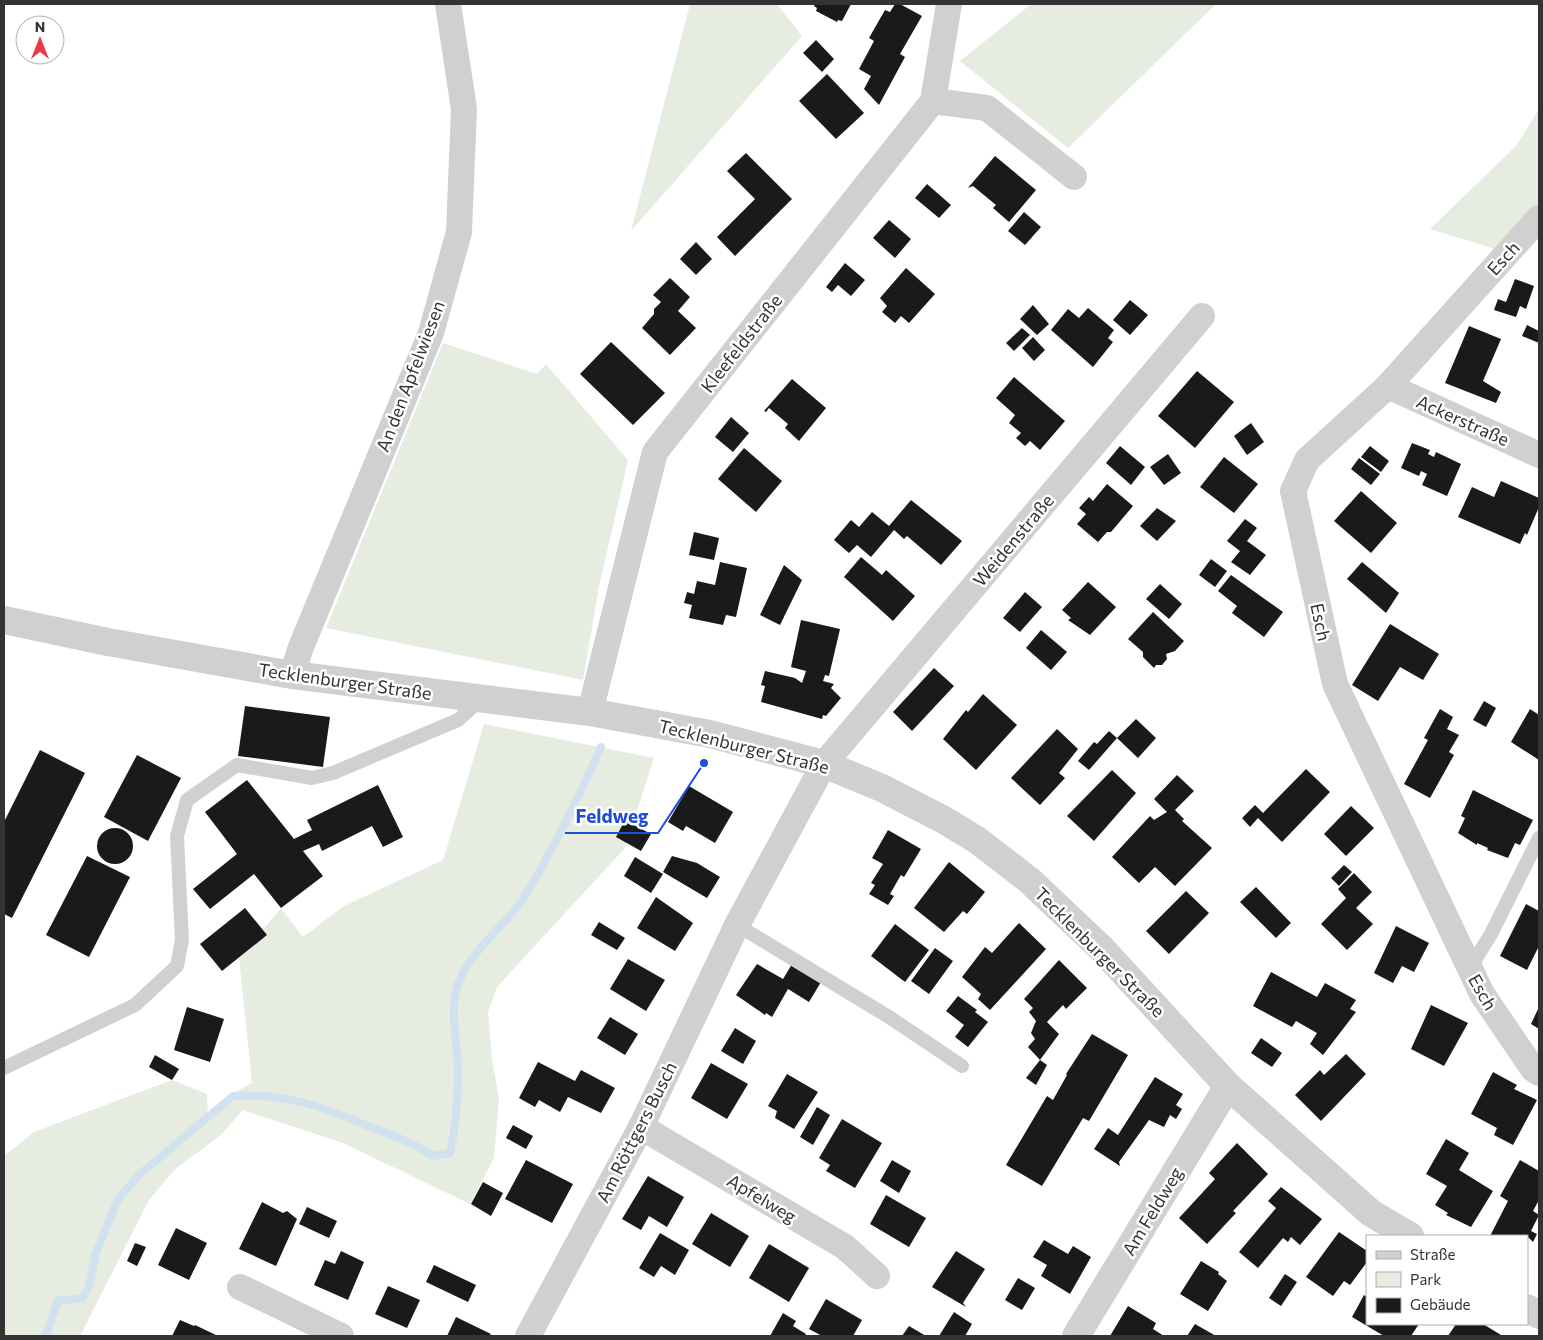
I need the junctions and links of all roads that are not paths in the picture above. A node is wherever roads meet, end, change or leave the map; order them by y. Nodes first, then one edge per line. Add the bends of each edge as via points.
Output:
1 (448, 4) edge
2 (950, 4) edge
3 (933, 101) junction
4 (1074, 177) dead end
5 (1539, 218) edge
6 (1202, 316) dead end
7 (1388, 386) junction
8 (1539, 455) edge
9 (4, 620) edge
10 (292, 675) junction
11 (482, 699) junction
12 (590, 712) junction
13 (824, 764) junction
14 (1539, 838) edge
15 (738, 925) junction
16 (1470, 968) junction
17 (962, 1066) dead end
18 (4, 1068) edge
19 (1539, 1072) edge
20 (1228, 1086) junction
21 (642, 1126) junction
22 (1408, 1235) edge
23 (877, 1276) dead end
24 (240, 1287) dead end
25 (1528, 1309) edge
26 (1539, 1316) edge
27 (341, 1336) edge
28 (528, 1336) edge
29 (1076, 1336) edge

1 - 10 street, An den Apfelwiesen via 464,109 459,232 431,333
2 - 3 street, Kleefeldstraße
3 - 4 street via 987,108
3 - 12 street, Kleefeldstraße via 655,452
5 - 7 street, Esch
6 - 13 street, Weidenstraße
7 - 8 street, Ackerstraße
7 - 16 street, Esch via 1306,460 1293,491 1335,684
9 - 10 street, Tecklenburger Straße
10 - 11 street, Tecklenburger Straße
11 - 12 street, Tecklenburger Straße
11 - 18 lane via 458,720 333,773 312,778 237,764 187,800 177,836 182,940 177,966 135,1006
12 - 13 street, Tecklenburger Straße via 710,734
13 - 15 street, Am Röttgers Busch
13 - 20 street, Tecklenburger Straße via 882,788 944,820 977,840 1029,880 1102,949
14 - 16 lane via 1491,934
15 - 17 lane via 889,1017
15 - 21 street, Am Röttgers Busch
16 - 19 street, Esch via 1482,994 1533,1069
20 - 22 street, Tecklenburger Straße via 1371,1212
20 - 29 street, Am Feldweg
21 - 23 street, Apfelweg via 845,1247
21 - 28 street, Am Röttgers Busch
24 - 27 street
25 - 26 street

